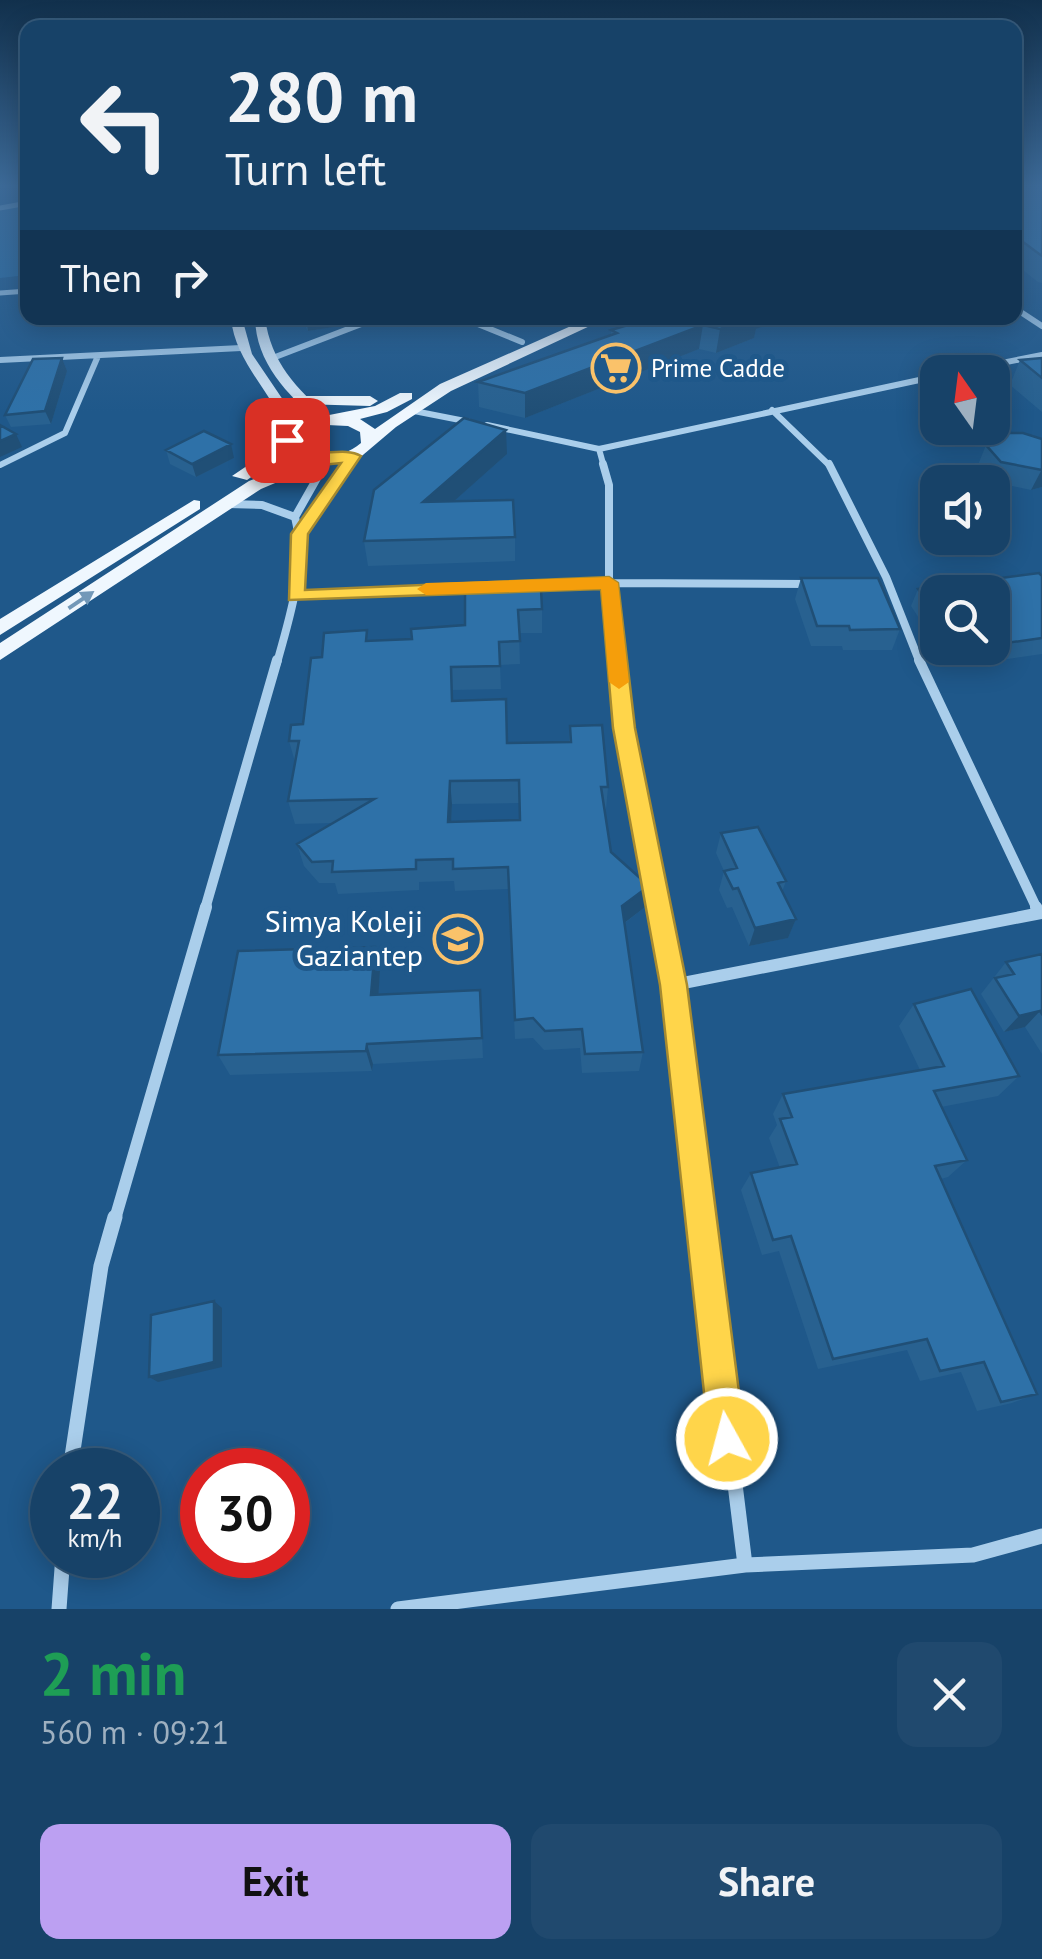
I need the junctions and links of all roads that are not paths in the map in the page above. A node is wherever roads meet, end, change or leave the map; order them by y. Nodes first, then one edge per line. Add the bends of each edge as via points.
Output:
1 (237, 325) edge
2 (262, 325) edge
3 (359, 325) edge
4 (480, 325) edge
5 (559, 325) edge
6 (584, 325) edge
7 (522, 342) junction
8 (241, 348) junction
9 (1042, 355) edge
10 (98, 356) junction
11 (270, 359) junction
12 (0, 360) edge
13 (1010, 361) edge
14 (920, 380) edge
15 (300, 399) junction
16 (408, 402) junction
17 (772, 410) junction
18 (331, 420) junction
19 (290, 437) junction
20 (369, 444) junction
21 (599, 449) junction
22 (353, 456) junction
23 (319, 462) junction
24 (0, 465) edge
25 (222, 505) junction
26 (295, 517) junction
27 (299, 534) junction
28 (609, 583) junction
29 (829, 584) edge
30 (869, 584) edge
31 (888, 584) junction
32 (296, 596) junction
33 (0, 628) edge
34 (0, 653) edge
35 (1040, 913) edge
36 (674, 985) junction
37 (73, 1448) edge
38 (1042, 1536) edge
39 (745, 1565) junction
40 (62, 1578) edge
41 (59, 1609) edge
42 (398, 1609) edge

1 - 8 street
2 - 11 street
3 - 11 street
4 - 7 street
5 - 7 main road
6 - 16 main road
7 - 16 main road
8 - 10 street
8 - 19 street via 291,414
9 - 13 street
10 - 12 street
10 - 24 street via 65,434
11 - 15 street
14 - 17 street
15 - 16 main road
15 - 18 street
16 - 18 main road
16 - 20 main road
16 - 21 street
17 - 21 street
17 - 31 street via 836,473
18 - 19 main road
18 - 20 main road via 368,430
19 - 23 main road via 292,453
19 - 33 main road via 275,455
20 - 22 main road
21 - 28 street via 609,485
22 - 23 main road
22 - 27 street
23 - 25 main road
23 - 26 street
25 - 26 street via 262,504
34 -> 25 main road
26 - 27 street
27 - 32 street
28 - 29 street
28 - 32 street
28 - 36 street via 624,728
30 - 31 street
31 - 35 street
32 - 37 street via 101,1266
35 - 36 street
36 - 39 street
38 - 39 street via 973,1555
39 - 42 street
40 - 41 street

